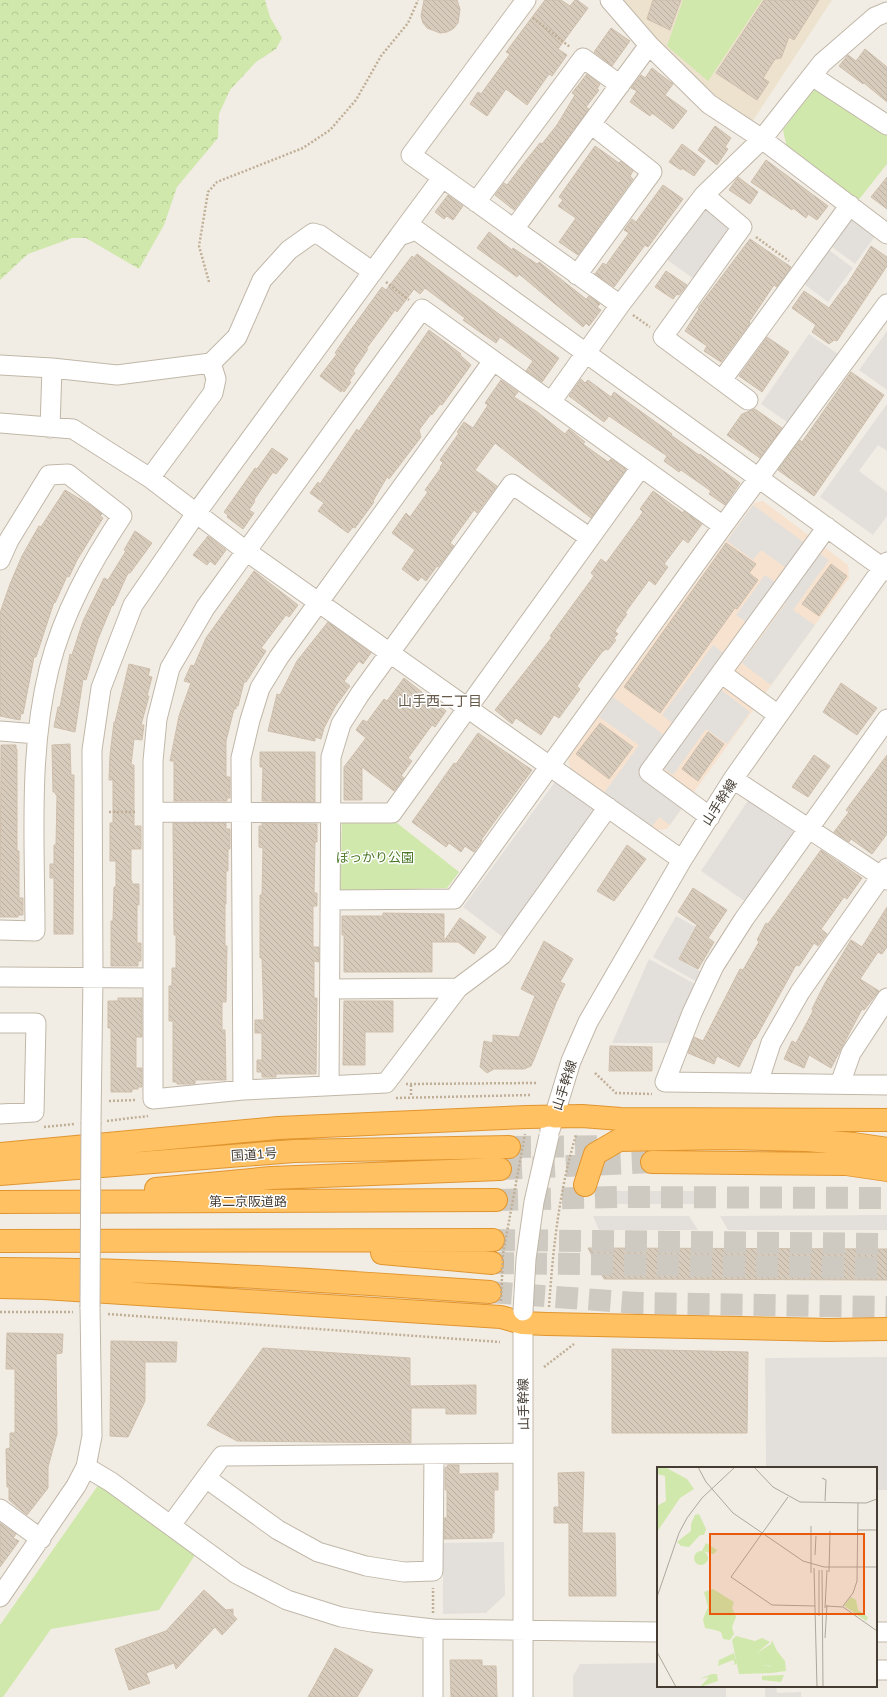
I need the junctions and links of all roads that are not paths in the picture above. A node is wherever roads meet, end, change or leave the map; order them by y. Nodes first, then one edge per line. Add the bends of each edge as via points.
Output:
1 (610, 0) edge
2 (523, 4) edge
3 (887, 12) edge
4 (649, 45) junction
5 (812, 76) junction
6 (620, 85) junction
7 (591, 124) junction
8 (887, 125) edge
9 (762, 139) junction
10 (442, 178) junction
11 (704, 195) junction
12 (476, 202) junction
13 (850, 206) junction
14 (514, 229) junction
15 (887, 234) edge
16 (399, 236) junction
17 (373, 272) junction
18 (577, 275) junction
19 (887, 304) edge
20 (620, 305) junction
21 (585, 354) junction
22 (493, 361) junction
23 (211, 363) junction
24 (0, 365) edge
25 (52, 368) junction
26 (722, 380) junction
27 (748, 400) dead end
28 (551, 402) junction
29 (0, 423) edge
30 (50, 428) junction
31 (641, 467) junction
32 (150, 478) junction
33 (759, 478) junction
34 (197, 512) junction
35 (723, 526) junction
36 (827, 527) junction
37 (590, 538) junction
38 (246, 551) junction
39 (0, 560) edge
40 (886, 567) edge
41 (319, 602) junction
42 (390, 653) junction
43 (721, 673) junction
44 (468, 708) junction
45 (778, 715) junction
46 (887, 719) edge
47 (0, 731) edge
48 (37, 734) junction
49 (550, 766) junction
50 (733, 780) junction
51 (608, 807) junction
52 (153, 812) junction
53 (242, 812) junction
54 (331, 812) junction
55 (710, 817) junction
56 (809, 829) junction
57 (682, 860) junction
58 (885, 875) edge
59 (330, 900) junction
60 (0, 930) edge
61 (0, 977) edge
62 (93, 977) junction
63 (153, 978) junction
64 (458, 988) junction
65 (330, 989) junction
66 (887, 998) edge
67 (0, 1023) edge
68 (758, 1083) junction
69 (840, 1084) junction
70 (329, 1085) junction
71 (887, 1085) edge
72 (243, 1090) junction
73 (0, 1114) edge
74 (887, 1120) edge
75 (551, 1126) junction
76 (517, 1140) tunnel mouth
77 (887, 1149) edge
78 (0, 1154) edge
79 (652, 1162) tunnel mouth
80 (500, 1169) tunnel mouth
81 (887, 1170) edge
82 (0, 1174) edge
83 (585, 1185) dead end
84 (496, 1200) tunnel mouth
85 (10, 1202) edge
86 (238, 1240) junction
87 (493, 1240) tunnel mouth
88 (0, 1241) edge
89 (492, 1263) tunnel mouth
90 (0, 1269) edge
91 (0, 1287) edge
92 (495, 1296) tunnel mouth
93 (523, 1317) junction
94 (887, 1329) edge
95 (523, 1453) junction
96 (434, 1454) junction
97 (86, 1467) junction
98 (206, 1478) junction
99 (0, 1509) edge
100 (171, 1525) junction
101 (41, 1539) junction
102 (0, 1596) edge
103 (433, 1629) junction
104 (523, 1630) junction
105 (657, 1632) edge
106 (433, 1697) edge
107 (523, 1697) edge

1 - 4 street
2 - 10 street via 411,155
3 - 5 street via 875,17 822,63
4 - 6 street
4 - 9 street via 709,104
5 - 8 street
5 - 9 street
6 - 7 street
6 - 12 street via 583,58
7 - 14 street
7 - 18 street via 652,172
9 - 11 street
9 - 13 street
10 - 12 street
10 - 16 street
11 - 20 street
11 - 26 street via 742,227 664,337
12 - 14 street
13 - 15 street
13 - 26 street
14 - 18 street
16 - 17 street
16 - 21 street via 416,230
17 - 23 street via 320,235 313,233 289,250 262,280 237,337
17 - 34 street
18 - 20 street
19 - 33 street
20 - 21 street
21 - 28 street
21 - 33 street
22 - 28 street
22 - 38 street via 422,309
22 - 41 street
23 - 25 street via 117,375
23 - 32 street via 216,379 213,393
24 - 25 street
25 - 30 street
26 - 27 street
28 - 31 street
29 - 30 street
30 - 32 street via 73,429
31 - 35 street
31 - 37 street
32 - 34 street
33 - 35 street
33 - 36 street
34 - 38 street
34 - 62 street via 133,605 101,688 92,750
35 - 49 street
36 - 40 street
36 - 43 street
37 - 42 street via 512,484
37 - 44 street
38 - 41 street
38 - 52 street via 205,608 170,668 157,719 153,761
39 - 48 street via 9,540 49,475 68,474 122,516 83,578 66,617 49,668
40 - 45 street, 山手幹線
41 - 42 street
41 - 53 street via 260,688 241,758
42 - 44 street
42 - 54 street via 341,724 331,757
43 - 45 street
43 - 55 street via 649,772
44 - 49 street
44 - 54 street via 392,813
45 - 50 street, 山手幹線
46 - 56 street
47 - 48 street
48 - 60 street via 35,931
49 - 51 street
49 - 59 street via 454,899
50 - 55 street, 山手幹線
50 - 56 street
51 - 57 street
51 - 64 street via 502,955
52 - 53 street
52 - 63 street
53 - 54 street
53 - 72 street
54 - 59 street
55 - 57 street, 山手幹線
56 - 58 street
56 - 68 street via 744,919 714,966 665,1082
57 - 75 street, 山手幹線 via 588,1022 571,1061
58 - 68 street via 800,992 771,1043
59 - 65 street
61 - 62 street
62 - 63 street
62 - 97 street, bridge via 92,1436
63 - 72 street via 153,1099
64 - 65 street
64 - 70 street via 386,1083
65 - 70 street
66 - 69 street via 851,1053
67 - 73 street via 36,1023 34,1112
68 - 69 street
69 - 71 street
70 - 72 street
74 - 75 highway via 621,1119 582,1116
75 - 78 highway via 278,1128
75 - 93 street, 山手幹線, bridge via 534,1202 526,1259
76 - 82 highway, 国道1号 via 294,1151
77 - 83 highway via 807,1140 619,1140 595,1154
79 - 81 highway via 846,1164
80 - 85 highway via 271,1178
84 - 85 highway, 第二京阪道路
86 - 87 highway
86 - 88 highway
86 - 89 highway
90 - 92 highway via 229,1274
91 - 93 highway
93 - 94 highway via 828,1330
93 - 95 street, 山手幹線
95 - 96 street
95 - 104 street, 山手幹線
96 - 98 street via 222,1456
96 - 98 street via 434,1572 404,1572 366,1566 318,1552 278,1530
97 - 100 street
97 - 101 street
98 - 100 street
99 - 101 street
100 - 103 street via 237,1574 287,1600 341,1616
101 - 102 street
103 - 104 street
103 - 106 street
104 - 105 street
104 - 107 street, 山手幹線

